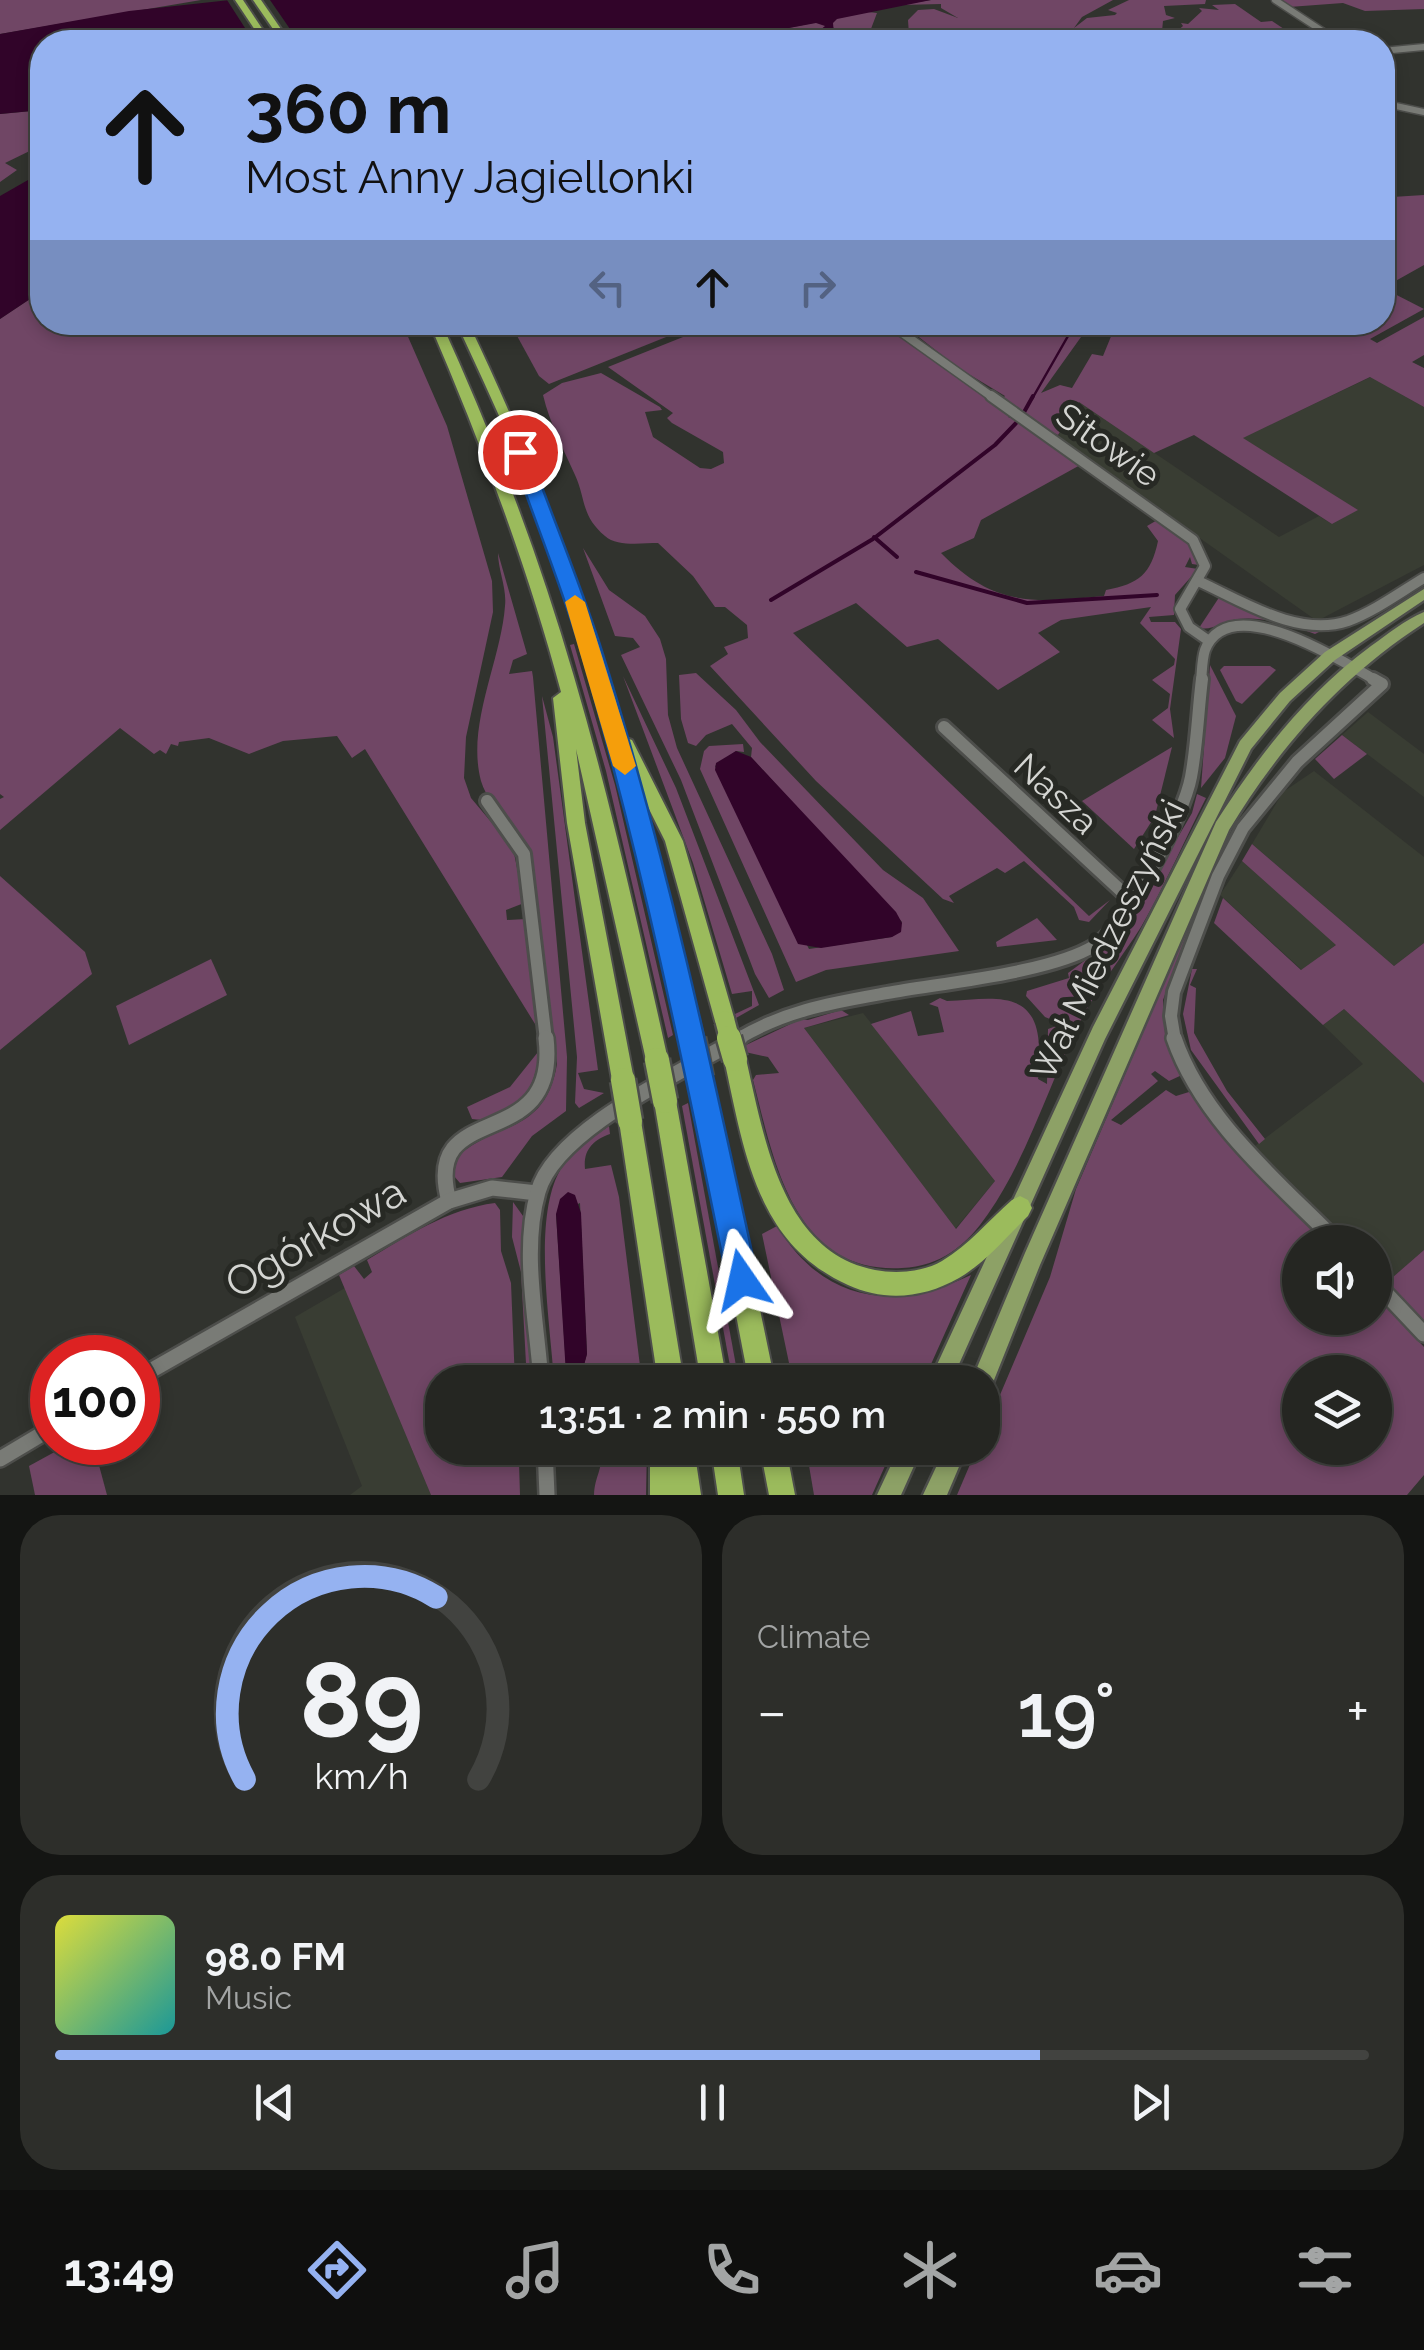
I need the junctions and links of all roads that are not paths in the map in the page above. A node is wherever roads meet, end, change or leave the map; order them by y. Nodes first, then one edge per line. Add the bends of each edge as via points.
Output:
1 (239, 0) edge
2 (257, 0) edge
3 (1275, 0) edge
4 (259, 30) edge
5 (278, 30) edge
6 (1320, 30) edge
7 (1424, 46) edge
8 (1395, 49) edge
9 (1395, 106) edge
10 (1424, 112) edge
11 (440, 335) edge
12 (468, 335) edge
13 (905, 335) edge
14 (1424, 578) edge
15 (1198, 582) junction
16 (1424, 594) edge
17 (1424, 617) edge
18 (1209, 642) junction
19 (556, 648) junction
20 (1330, 656) junction
21 (1350, 668) junction
22 (610, 716) junction
23 (944, 727) dead end
24 (486, 801) dead end
25 (1132, 902) junction
26 (537, 1192) junction
27 (449, 1201) junction
28 (1020, 1208) junction
29 (1321, 1225) edge
30 (656, 1276) junction
31 (1392, 1300) edge
32 (1424, 1334) edge
33 (160, 1365) edge
34 (541, 1365) edge
35 (661, 1365) edge
36 (669, 1365) edge
37 (711, 1365) edge
38 (759, 1365) edge
39 (948, 1365) edge
40 (989, 1365) edge
41 (30, 1441) edge
42 (0, 1458) edge
43 (546, 1465) edge
44 (663, 1465) edge
45 (684, 1465) edge
46 (727, 1465) edge
47 (777, 1465) edge
48 (903, 1465) edge
49 (948, 1465) edge
50 (547, 1495) edge
51 (662, 1495) edge
52 (688, 1495) edge
53 (731, 1495) edge
54 (782, 1495) edge
55 (889, 1495) edge
56 (935, 1495) edge

1 - 4 highway
2 - 5 highway
3 - 6 street
7 - 8 street
9 - 10 street
11 - 19 highway via 504,489
12 - 22 highway via 522,458
13 - 15 street, Sitowie via 1192,540 1205,566
14 - 15 street via 1339,624 1325,625 1295,621
15 - 18 street, Sitowie via 1180,609 1185,624
16 - 20 main road, Wał Miedzeszyński
17 - 21 main road, Wał Miedzeszyński
18 - 20 street via 1223,632 1264,628 1287,632
18 - 25 street via 1189,789
19 - 30 highway, bridge via 576,823
19 - 37 highway, bridge via 612,855 657,1060
20 - 21 street
20 - 28 main road, Wał Miedzeszyński via 1276,705 1245,745 1099,1033
21 - 29 street via 1377,689 1286,770 1228,853 1171,1002 1176,1044 1192,1076
21 - 40 main road, Wał Miedzeszyński via 1289,728 1222,827
22 - 28 highway, bridge via 674,841 759,1159 776,1204 801,1242 834,1267 877,1283 926,1280 972,1254
22 - 38 highway, bridge via 693,1039
23 - 25 street, Nasza
24 - 27 street via 524,854 549,1063 543,1086 526,1107 447,1155 442,1166
25 - 26 street via 1105,937 1069,958 850,996 779,1016 582,1131 554,1158
26 - 27 street, Ogórkowa via 492,1188
26 - 34 street
27 - 33 street, Ogórkowa
28 - 39 main road, Wał Miedzeszyński
30 - 35 highway
30 - 36 highway
31 - 32 street
41 - 42 street
43 - 50 street
44 - 51 highway
45 - 52 highway
46 - 53 highway
47 - 54 highway
48 - 55 main road
49 - 56 main road

